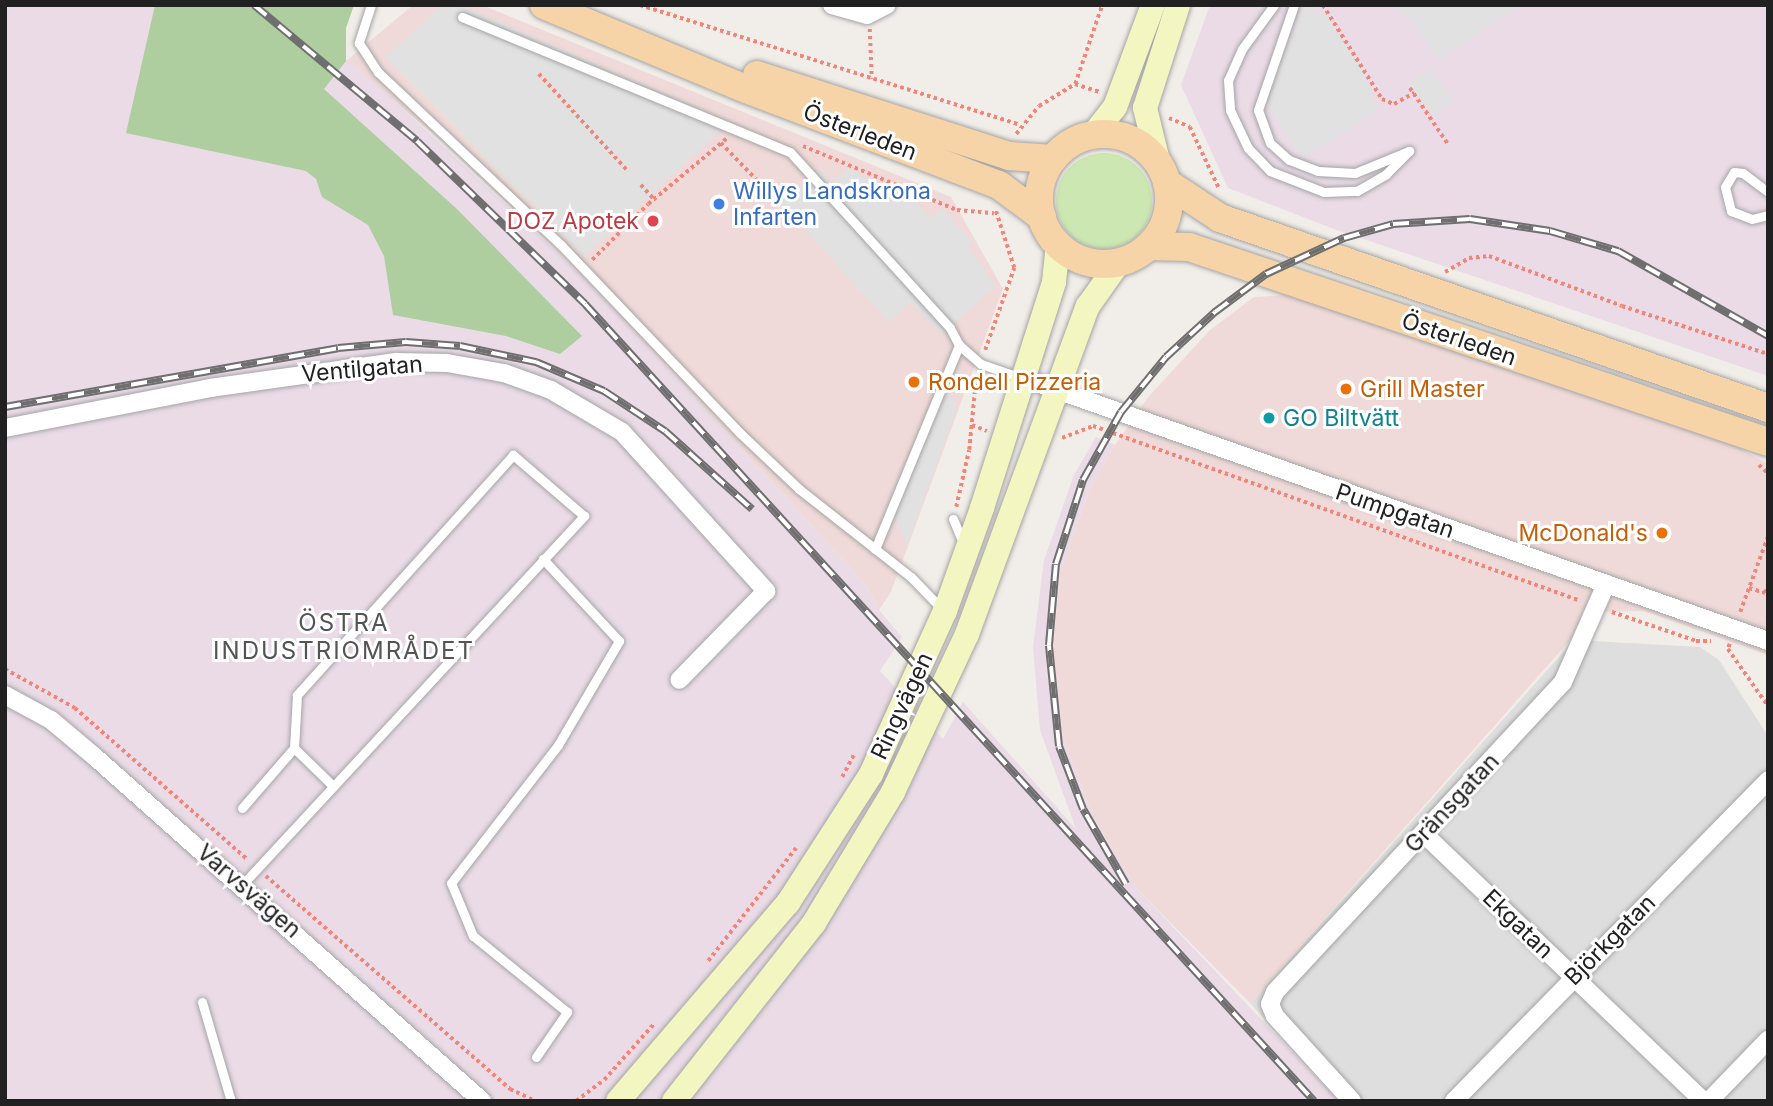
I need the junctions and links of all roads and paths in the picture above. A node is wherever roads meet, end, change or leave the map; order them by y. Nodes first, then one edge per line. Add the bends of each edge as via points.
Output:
1 (371, 5) edge
2 (544, 5) edge
3 (640, 5) edge
4 (832, 5) edge
5 (887, 5) edge
6 (1102, 5) edge
7 (1153, 5) edge
8 (1178, 5) edge
9 (1188, 5) edge
10 (1274, 5) edge
11 (1294, 5) edge
12 (1323, 5) edge
13 (867, 15) junction
14 (461, 17) dead end
15 (673, 55) junction
16 (1154, 73) junction
17 (539, 74) dead end
18 (872, 79) junction
19 (1075, 84) junction
20 (1410, 88) dead end
21 (1414, 93) junction
22 (1118, 99) junction
23 (1145, 108) junction
24 (731, 128) junction
25 (1093, 135) junction
26 (721, 142) junction
27 (797, 144) dead end
28 (1448, 144) dead end
29 (1053, 159) junction
30 (628, 172) dead end
31 (1163, 174) junction
32 (641, 185) dead end
33 (1221, 191) dead end
34 (1768, 192) edge
35 (784, 194) dead end
36 (997, 199) junction
37 (655, 200) junction
38 (1768, 215) edge
39 (1042, 217) junction
40 (1058, 244) junction
41 (1149, 246) junction
42 (1119, 262) junction
43 (584, 268) junction
44 (1431, 269) dead end
45 (1444, 273) junction
46 (1455, 277) dead end
47 (959, 345) junction
48 (1768, 354) edge
49 (981, 364) junction
50 (1023, 378) junction
51 (1058, 390) junction
52 (1768, 408) edge
53 (972, 425) junction
54 (5, 428) edge
55 (1004, 438) junction
56 (1768, 442) edge
57 (1037, 450) junction
58 (953, 519) joint
59 (1768, 536) edge
60 (875, 549) junction
61 (965, 554) junction
62 (543, 559) junction
63 (1606, 584) junction
64 (1768, 584) edge
65 (1749, 588) junction
66 (1597, 607) junction
67 (945, 611) junction
68 (1738, 618) dead end
69 (1768, 641) edge
70 (1730, 642) dead end
71 (1728, 649) junction
72 (5, 669) edge
73 (680, 680) dead end
74 (5, 695) edge
75 (1767, 704) edge
76 (859, 746) dead end
77 (294, 748) junction
78 (840, 779) dead end
79 (1768, 780) edge
80 (332, 785) junction
81 (243, 808) dead end
82 (1424, 834) junction
83 (798, 845) dead end
84 (257, 868) junction
85 (241, 886) junction
86 (704, 965) dead end
87 (1574, 977) junction
88 (202, 1002) dead end
89 (654, 1023) dead end
90 (1768, 1040) edge
91 (536, 1057) dead end
92 (231, 1101) edge
93 (482, 1101) edge
94 (536, 1101) edge
95 (576, 1101) edge
96 (618, 1101) edge
97 (674, 1101) edge
98 (1352, 1101) edge
99 (1454, 1101) edge
100 (1706, 1101) edge

1 - 43 lane via 359,43 365,56
2 - 15 main road, Österleden
3 - 18 path
4 - 13 street
5 - 13 street
6 - 19 path
7 - 22 main road
8 - 16 main road
9 - 16 main road via 1171,51
10 - 11 lane via 1242,49 1228,80 1230,110 1248,148 1270,170 1324,192 1357,191 1386,174 1409,151 1355,173 1318,172 1289,160 1270,143 1258,110
12 - 21 path via 1382,99 1394,104
13 - 18 path via 873,42
14 - 24 lane
15 - 29 main road, Österleden via 751,73 1009,156
15 - 36 main road, Österleden
16 - 23 main road
17 - 30 path
18 - 19 path via 1020,125 1051,96
19 - 22 path
20 - 21 path
21 - 28 path
22 - 25 main road
23 - 31 main road
23 - 33 path via 1190,127
24 - 26 path
24 - 47 lane via 790,152 950,328
25 - 29 main road via 1067,146
25 - 31 main road via 1129,140
26 - 35 path via 756,179
26 - 37 path
27 - 36 path via 957,210
29 - 39 main road via 1040,187
31 - 41 main road via 1164,223
31 - 52 main road, Österleden via 1220,218
32 - 37 path
34 - 38 lane via 1743,173 1734,173 1725,187 1731,211 1752,219
36 - 39 main road, Österleden
36 - 49 path via 1014,268
37 - 43 path
39 - 40 main road
40 - 42 main road via 1086,261
40 - 50 main road, Ringvägen via 1054,282
41 - 42 main road
41 - 56 main road, Österleden via 1189,247
42 - 51 main road, Ringvägen via 1088,306
43 - 60 lane via 740,433 799,489
44 - 45 path
45 - 46 path
45 - 48 path via 1469,258 1489,256
47 - 49 lane
47 - 60 lane
49 - 50 lane
49 - 53 path via 971,400
50 - 51 street, Pumpgatan
50 - 55 main road, Ringvägen
51 - 57 main road, Ringvägen
51 - 63 street, Pumpgatan
53 - 55 path
53 - 58 path
54 - 73 street, Ventilgatan via 210,388 396,362 492,371 551,390 622,432 766,591
55 - 61 main road, Ringvägen
57 - 66 path via 1048,455 1068,433 1093,426
57 - 97 main road, Ringvägen via 967,634 893,792 814,923
58 - 61 lane
59 - 65 path
60 - 67 lane
61 - 67 main road, Ringvägen
62 - 77 lane via 583,516 513,455 297,695
62 - 80 lane
62 - 91 lane via 619,641 558,744 451,883 473,936 566,1012
63 - 66 street, Gränsgatan
63 - 69 street, Pumpgatan
64 - 65 path via 1765,593
65 - 68 path
66 - 71 path
66 - 82 street, Gränsgatan via 1563,682
67 - 96 main road, Ringvägen via 871,774 827,848 788,903
70 - 71 path
71 - 75 path
72 - 84 path via 75,708
74 - 85 street, Varvsvägen via 51,720
76 - 78 path
77 - 80 lane
77 - 81 lane
79 - 87 street, Björkgatan
80 - 84 lane
82 - 87 street, Ekgatan
82 - 98 street, Gränsgatan via 1275,992 1270,1004 1275,1016
83 - 86 path
84 - 85 lane
84 - 94 path via 510,1089
85 - 93 street, Varvsvägen
87 - 99 street, Björkgatan
87 - 100 street, Ekgatan
88 - 92 lane
89 - 95 path via 604,1080
90 - 100 street

